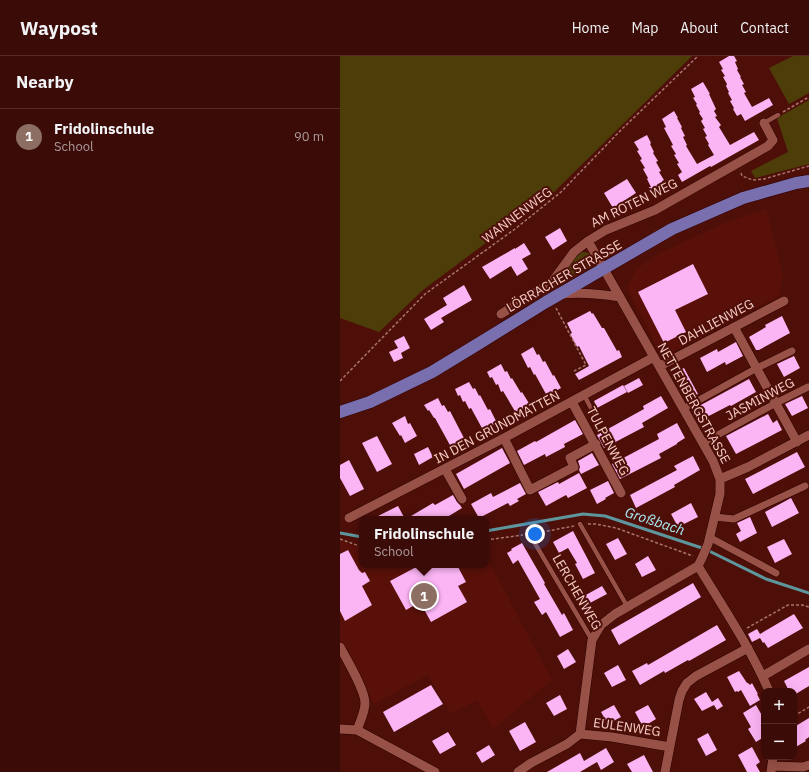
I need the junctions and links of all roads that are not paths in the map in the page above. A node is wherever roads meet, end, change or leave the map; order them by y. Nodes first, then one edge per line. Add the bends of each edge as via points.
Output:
1 (778, 115) road end
2 (764, 123) joint
3 (809, 181) edge
4 (588, 241) junction
5 (604, 268) junction
6 (560, 294) junction
7 (620, 297) junction
8 (784, 301) dead end
9 (501, 314) dead end
10 (734, 327) junction
11 (792, 351) dead end
12 (654, 357) junction
13 (660, 366) junction
14 (757, 368) junction
15 (808, 387) dead end
16 (584, 395) junction
17 (572, 402) junction
18 (776, 403) junction
19 (683, 408) junction
20 (340, 412) edge
21 (596, 414) dead end
22 (809, 435) edge
23 (504, 438) junction
24 (796, 442) junction
25 (703, 443) junction
26 (596, 444) junction
27 (445, 469) junction
28 (720, 479) junction
29 (805, 486) dead end
30 (621, 493) dead end
31 (462, 499) dead end
32 (714, 517) junction
33 (350, 518) dead end
34 (580, 524) dead end
35 (530, 534) dead end
36 (708, 541) junction
37 (700, 562) junction
38 (776, 573) dead end
39 (627, 606) junction
40 (592, 640) junction
41 (340, 647) edge
42 (748, 648) junction
43 (809, 649) edge
44 (763, 676) junction
45 (768, 688) edge
46 (340, 729) edge
47 (357, 730) junction
48 (580, 734) junction
49 (670, 747) junction
50 (772, 765) edge
51 (809, 766) edge
52 (435, 772) edge
53 (518, 772) edge
54 (665, 772) edge

1 - 2 lane
2 - 4 street, AM ROTEN WEG via 773,140 768,146 655,210 606,230
3 - 5 main road, LÖRRACHER STRASSE via 743,198 672,229
4 - 5 street, NETTENBERGSTRASSE
4 - 9 street, AM ROTEN WEG via 574,252 552,282
5 - 6 main road, LÖRRACHER STRASSE
5 - 7 street, NETTENBERGSTRASSE
6 - 7 street via 580,292
6 - 20 main road, LÖRRACHER STRASSE via 432,372 370,402
7 - 12 street, NETTENBERGSTRASSE
8 - 10 street, DAHLIENWEG
10 - 13 street, DAHLIENWEG
10 - 14 street
11 - 14 street
12 - 13 street, NETTENBERGSTRASSE
12 - 16 street, IN DEN GRUNDMATTEN
13 - 19 street, NETTENBERGSTRASSE
14 - 18 street
14 - 19 street
15 - 18 street, JASMINWEG
16 - 17 street, IN DEN GRUNDMATTEN
16 - 21 lane
17 - 23 street, IN DEN GRUNDMATTEN
17 - 26 street, TULPENWEG
18 - 24 street
18 - 25 street, JASMINWEG
19 - 25 street, NETTENBERGSTRASSE
22 - 24 street
23 - 26 street via 530,490 574,467 570,458
23 - 27 street, IN DEN GRUNDMATTEN
24 - 28 street
25 - 28 street, NETTENBERGSTRASSE
26 - 30 street, TULPENWEG
27 - 31 street
27 - 33 street, IN DEN GRUNDMATTEN
28 - 32 street, NETTENBERGSTRASSE via 720,494
29 - 32 street via 734,519
32 - 36 street, NETTENBERGSTRASSE
34 - 39 lane
35 - 40 lane, LERCHENWEG
36 - 37 street, NETTENBERGSTRASSE
36 - 38 street
37 - 39 street
37 - 42 street
39 - 40 street via 601,625
40 - 48 street
41 - 47 street via 363,693 365,703
42 - 44 street
42 - 49 street via 687,683 679,700
43 - 44 street
44 - 45 street
46 - 47 street
47 - 52 street
48 - 49 street, EULENWEG
48 - 53 street
49 - 54 street
50 - 51 street

